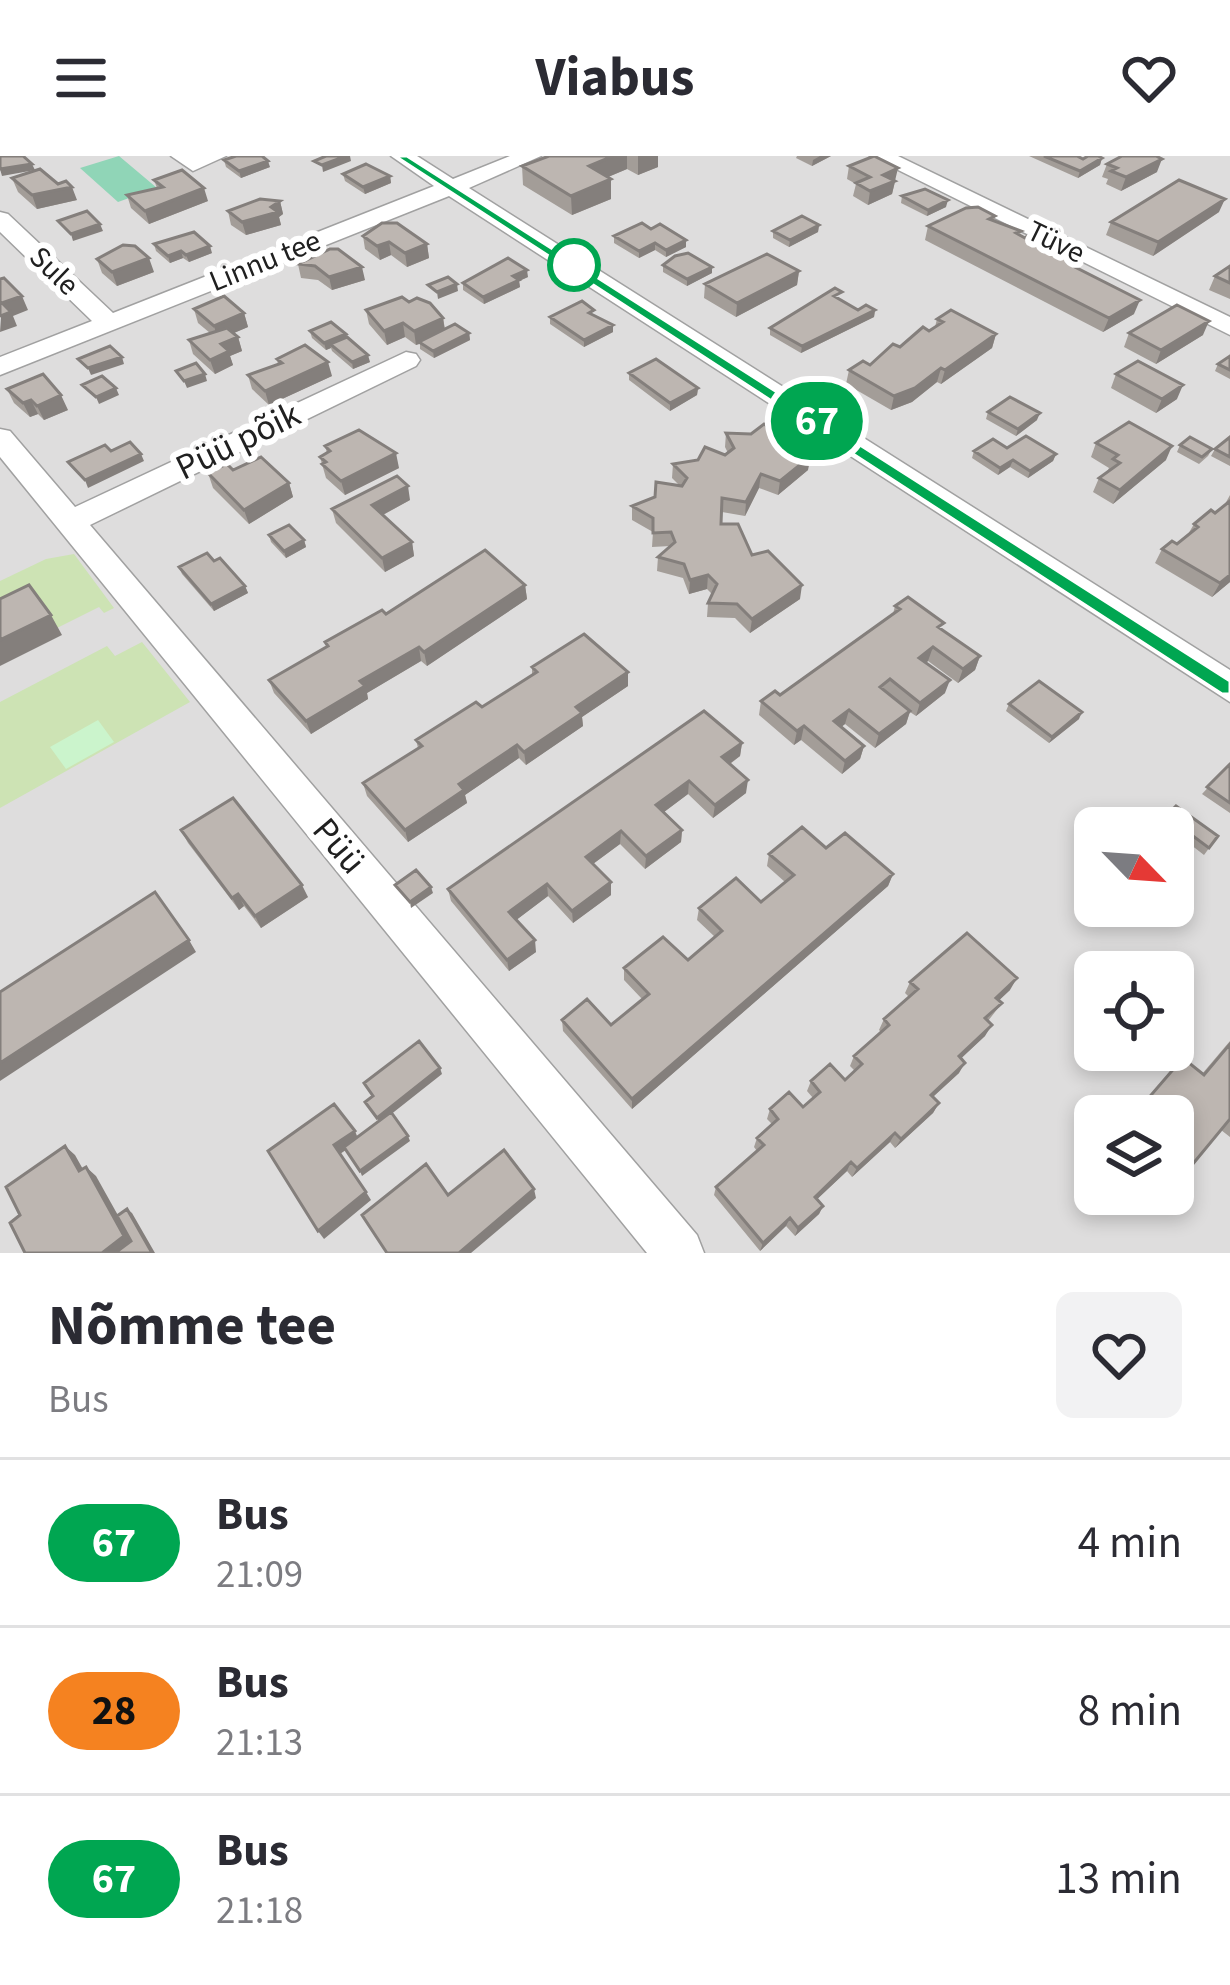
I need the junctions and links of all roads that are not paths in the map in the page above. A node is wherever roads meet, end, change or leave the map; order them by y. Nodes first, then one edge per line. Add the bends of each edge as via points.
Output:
1 (182, 156) edge
2 (215, 156) edge
3 (402, 156) edge
4 (530, 156) edge
5 (881, 156) edge
6 (452, 186) junction
7 (0, 219) edge
8 (109, 323) junction
9 (1230, 327) edge
10 (406, 360) dead end
11 (0, 367) edge
12 (0, 438) edge
13 (69, 523) junction
14 (1230, 688) edge
15 (679, 1253) edge

1 - 2 street via 193,164
3 - 6 street
4 - 6 street, Linnu tee
5 - 9 street, Tüve
6 - 8 street, Linnu tee
6 - 14 street
7 - 8 street, Sule
8 - 11 street, Linnu tee
10 - 13 street, Püü põik
12 - 13 street, Püü
13 - 15 street, Püü

